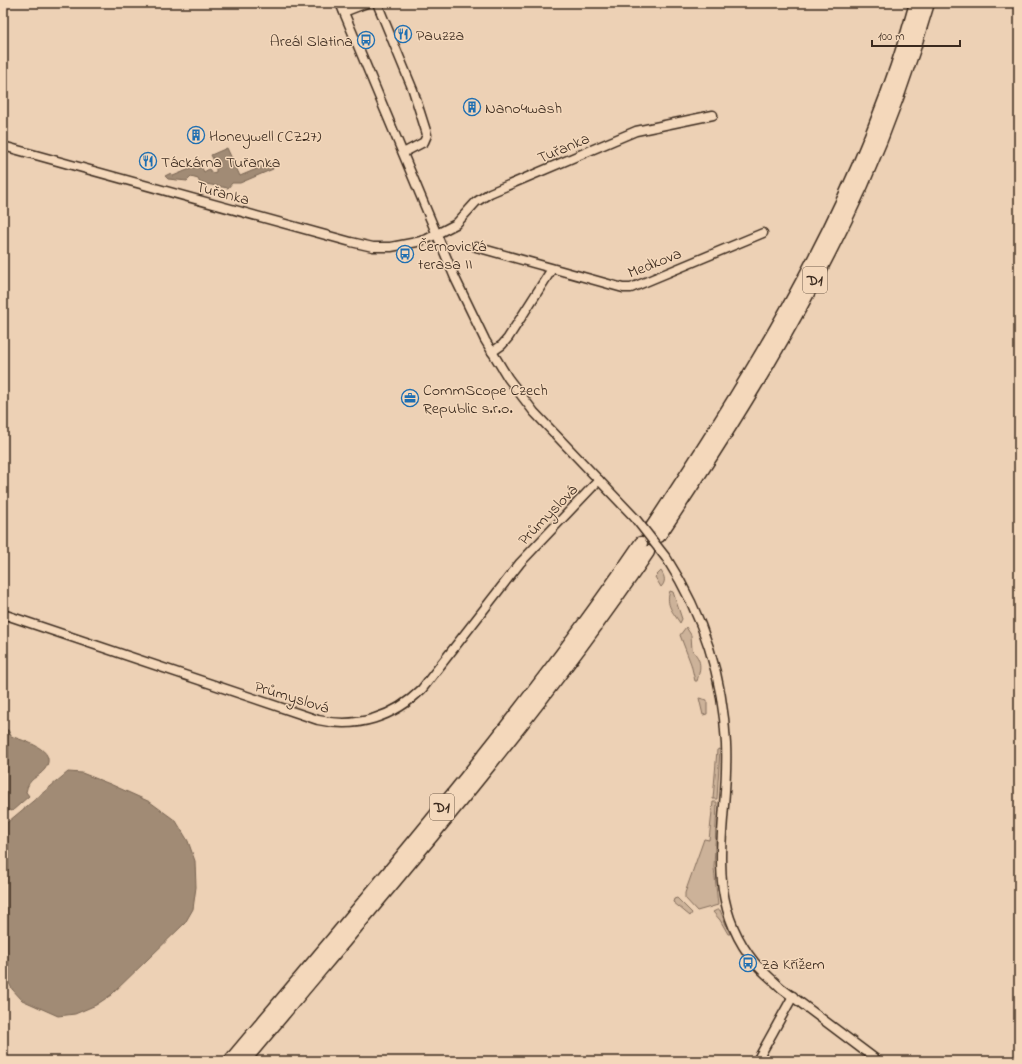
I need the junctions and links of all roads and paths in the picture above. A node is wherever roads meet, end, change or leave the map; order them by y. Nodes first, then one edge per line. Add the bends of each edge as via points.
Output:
1 (340, 3) edge
2 (367, 3) edge
3 (377, 3) edge
4 (916, 3) edge
5 (928, 3) edge
6 (344, 12) junction
7 (713, 115) dead end
8 (3, 146) edge
9 (403, 153) junction
10 (763, 233) dead end
11 (437, 234) junction
12 (476, 248) dead end
13 (552, 269) junction
14 (492, 352) junction
15 (599, 480) junction
16 (3, 614) edge
17 (793, 996) junction
18 (258, 1045) junction
19 (230, 1061) edge
20 (244, 1061) edge
21 (248, 1061) edge
22 (757, 1061) edge
23 (878, 1061) edge

1 - 6 street
2 - 6 street
3 - 9 street via 413,90 427,135 424,142
4 - 5 highway, D1 via 876,122 823,241 781,319 698,456 656,532 712,456 756,385 832,247 887,125
6 - 9 street
7 - 11 street, Tuřanka via 636,131 490,193 476,202 456,224
8 - 11 street, Tuřanka via 365,246 391,247 417,242
9 - 11 street
10 - 13 street, Medkova via 631,288
11 - 14 street via 473,317
12 - 13 street, Medkova
13 - 14 street via 508,338
14 - 15 street via 534,412
15 - 16 street, Průmyslová via 520,564 422,689 396,710 366,721 340,724 318,720
15 - 17 street, bridge via 635,518 667,559 687,594 706,638 714,663 725,728 727,760 720,866 726,906 737,935 754,962
17 - 22 street
17 - 23 street
18 - 19 highway, D1 via 464,798 574,657 606,614 645,548 470,772
18 - 20 highway, D1
18 - 21 highway

